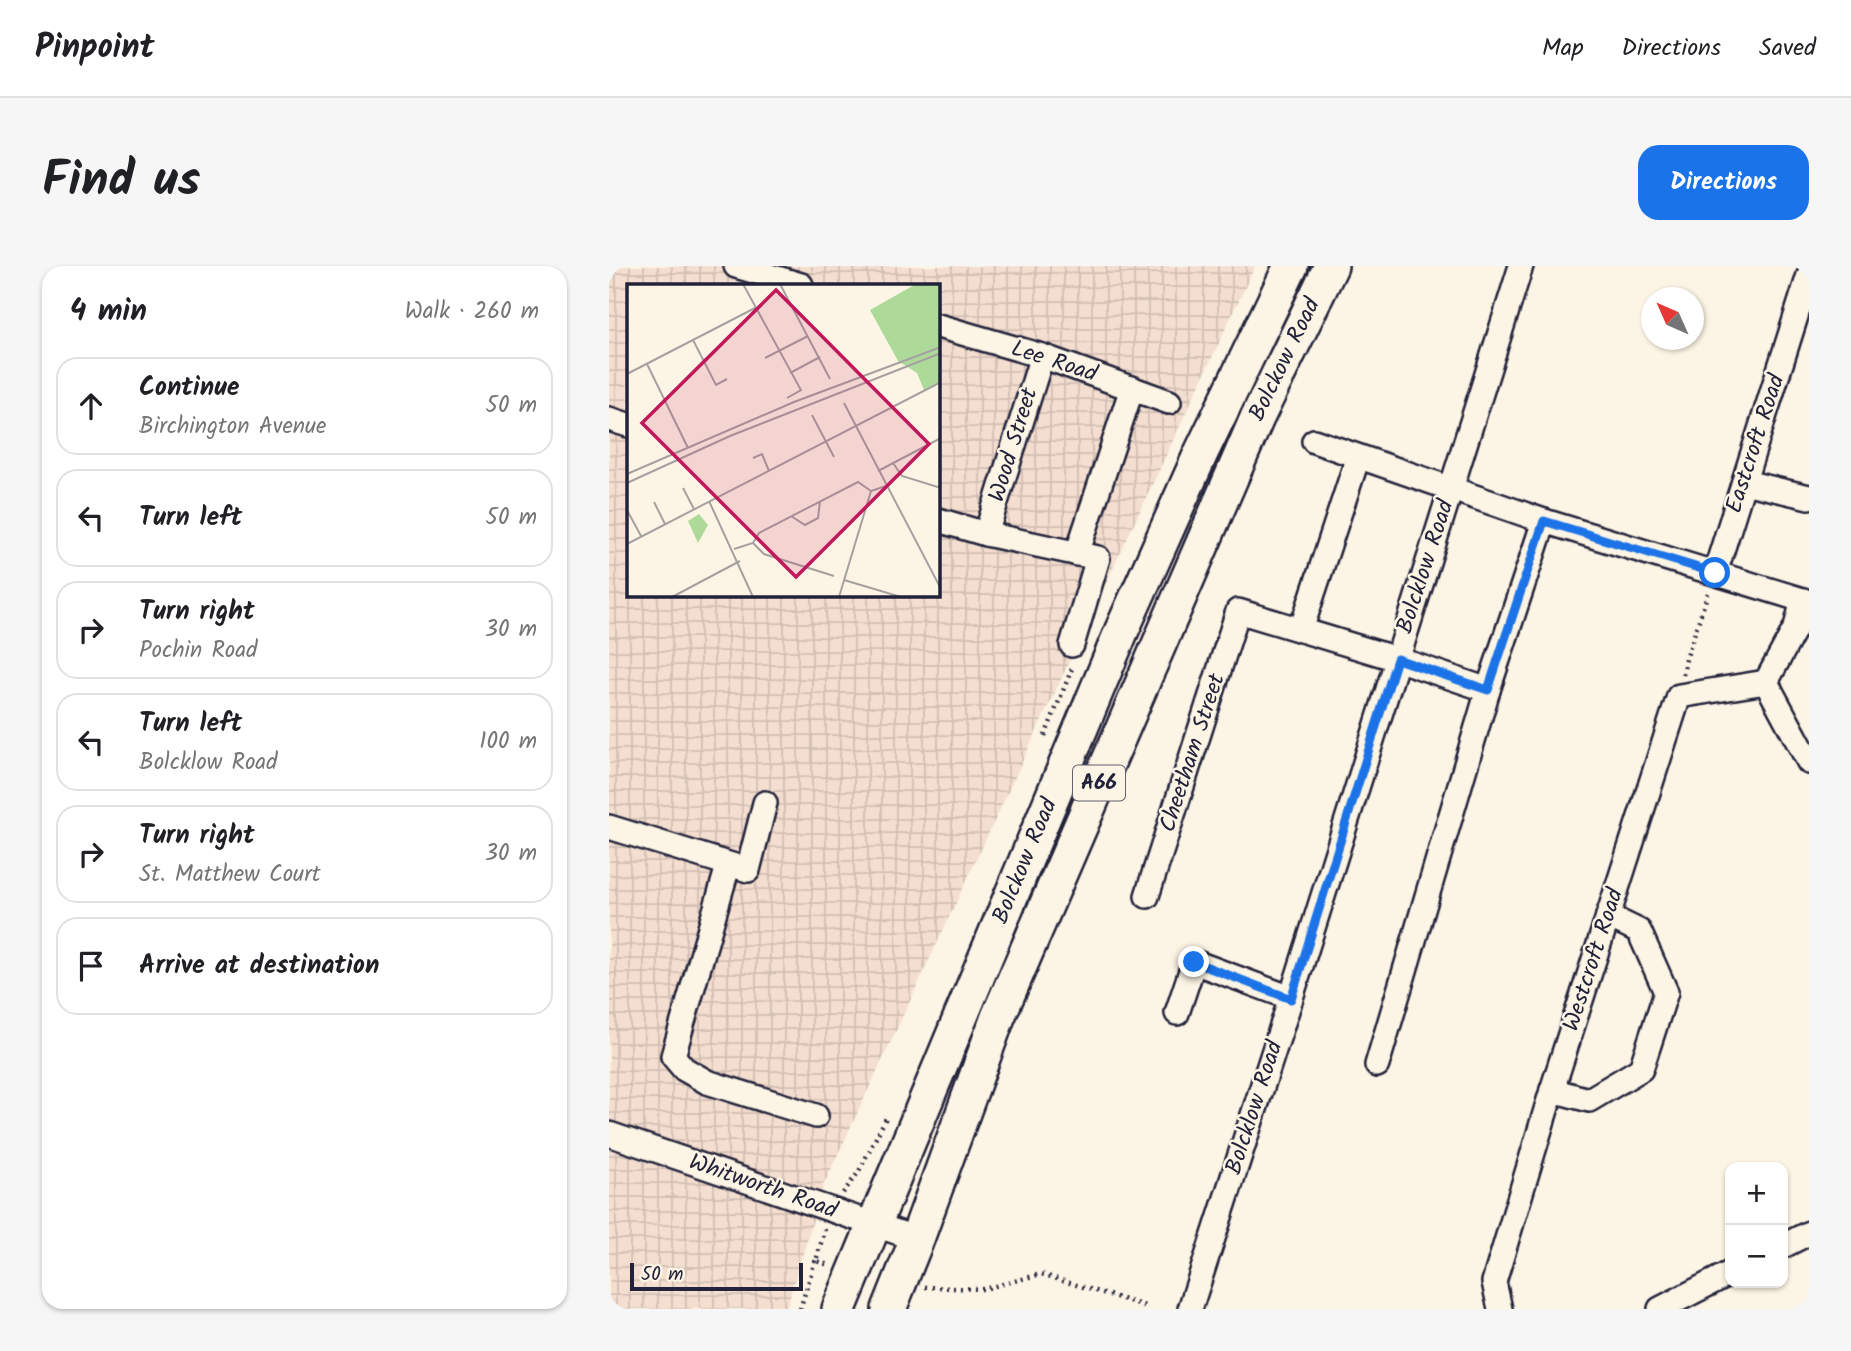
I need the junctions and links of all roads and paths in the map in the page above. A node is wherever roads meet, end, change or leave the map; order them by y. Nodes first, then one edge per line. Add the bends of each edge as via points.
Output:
1 (736, 266) edge
2 (1291, 266) edge
3 (1331, 266) edge
4 (1521, 266) edge
5 (1809, 275) edge
6 (798, 284) edge
7 (940, 327) edge
8 (1042, 356) junction
9 (1132, 388) junction
10 (1169, 402) dead end
11 (609, 419) edge
12 (627, 425) edge
13 (1314, 442) dead end
14 (1358, 457) junction
15 (1744, 482) junction
16 (1451, 489) junction
17 (1809, 497) edge
18 (940, 521) edge
19 (1544, 521) junction
20 (986, 534) junction
21 (1077, 554) junction
22 (1715, 573) junction
23 (1806, 601) edge
24 (1301, 630) junction
25 (1072, 645) dead end
26 (1397, 659) junction
27 (1766, 682) junction
28 (1488, 690) junction
29 (1679, 696) junction
30 (1809, 762) edge
31 (765, 803) dead end
32 (609, 827) edge
33 (728, 866) junction
34 (1147, 896) dead end
35 (1608, 916) junction
36 (1291, 999) junction
37 (1177, 1013) dead end
38 (1377, 1065) dead end
39 (1552, 1090) junction
40 (816, 1116) dead end
41 (609, 1135) edge
42 (873, 1225) junction
43 (1809, 1233) edge
44 (917, 1239) junction
45 (1788, 1244) edge
46 (820, 1247) dead end
47 (1725, 1276) edge
48 (800, 1309) edge
49 (839, 1309) edge
50 (889, 1309) edge
51 (1190, 1309) edge
52 (1500, 1309) edge
53 (1660, 1309) edge

1 - 6 street
2 - 42 highway, Bolckow Road / A66 via 1121,632
3 - 44 highway, Bolckow Road / A66 via 1257,418 998,1017
4 - 16 street, Bolcklow Road
5 - 15 street, Eastcroft Road
7 - 8 street, Lee Road
8 - 9 street, Lee Road
8 - 20 street, Wood Street
9 - 10 street, Lee Road
9 - 21 street
11 - 12 street
13 - 14 street
14 - 16 street
14 - 24 street
15 - 17 street
15 - 22 street, Eastcroft Road
16 - 19 street
16 - 26 street, Bolcklow Road
18 - 20 street
19 - 22 street
19 - 28 street
20 - 21 street
21 - 25 street via 1098,558
22 - 23 street
22 - 29 path via 1686,659
23 - 27 street
24 - 26 street
24 - 34 street, Cheetham Street via 1238,611
26 - 28 street
26 - 36 street, Bolcklow Road
27 - 29 street
27 - 30 street
28 - 38 street
29 - 35 street, Westcroft Road
31 - 33 street via 748,870
32 - 33 street
33 - 40 street via 673,1056 684,1069 707,1082
35 - 39 street, Westcroft Road
35 - 39 street via 1639,931 1666,992 1641,1069 1589,1100
36 - 37 street via 1194,962
36 - 51 street, Bolcklow Road
39 - 52 street, Westcroft Road via 1494,1282
41 - 42 street, Whitworth Road
42 - 44 street, Whitworth Road
42 - 49 highway, Bolckow Road / A66
43 - 45 street
44 - 50 highway, Bolckow Road / A66
46 - 48 path
47 - 53 street

